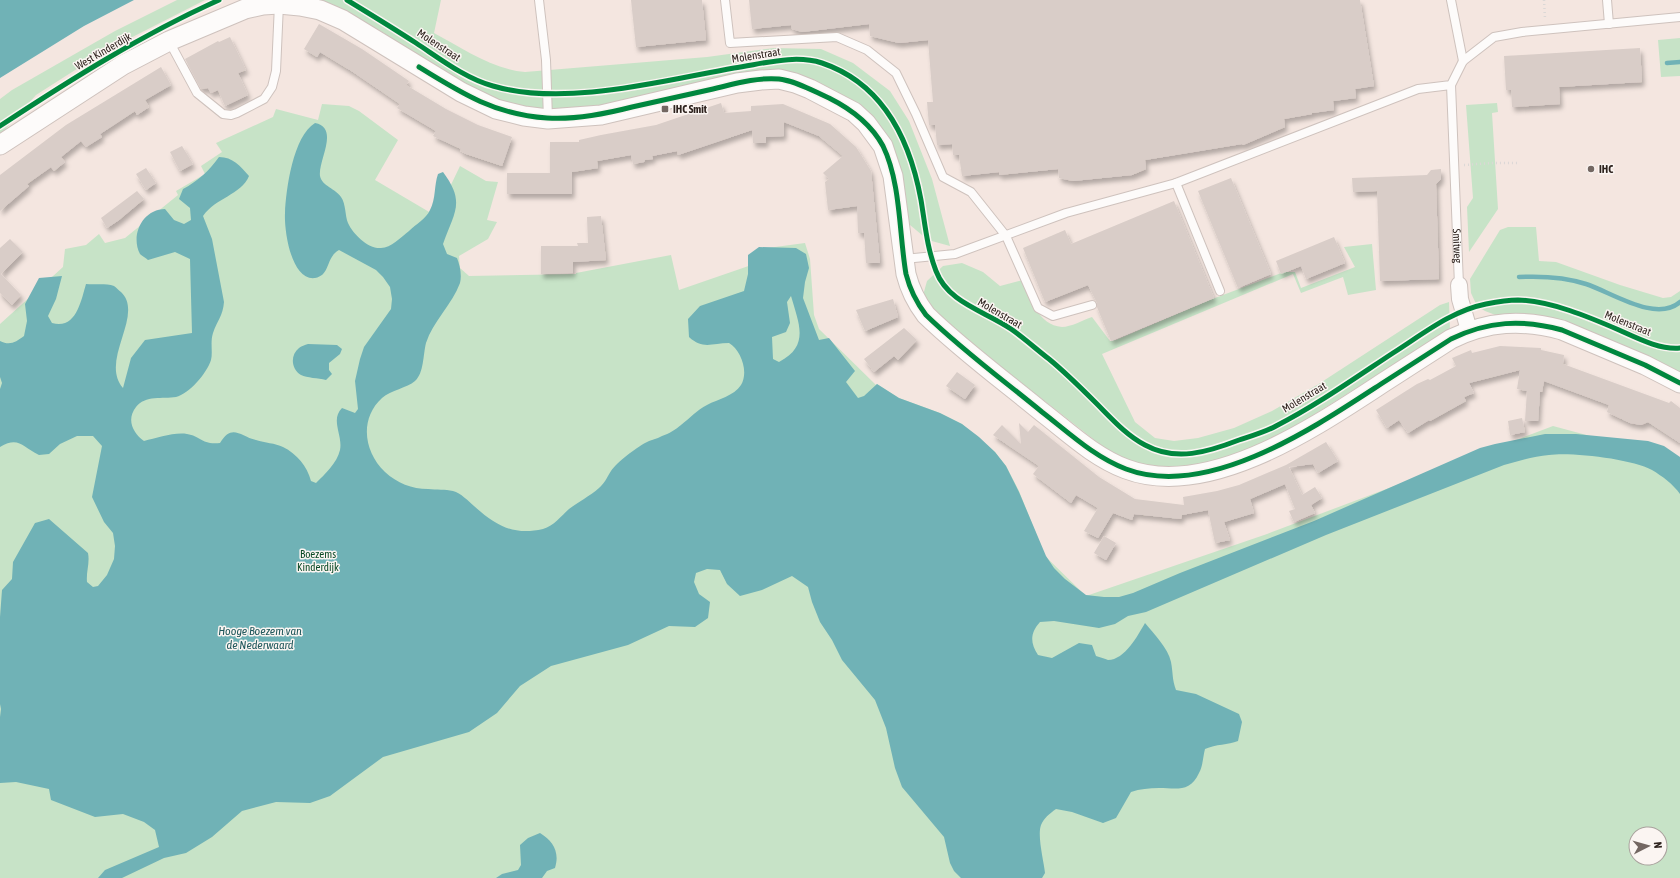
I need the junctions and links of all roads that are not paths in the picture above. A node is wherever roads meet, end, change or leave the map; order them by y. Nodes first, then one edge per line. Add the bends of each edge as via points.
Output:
1 (539, 0) edge
2 (725, 0) edge
3 (1451, 0) edge
4 (1607, 0) edge
5 (279, 4) junction
6 (1680, 17) edge
7 (1609, 24) junction
8 (169, 41) junction
9 (1463, 61) junction
10 (1451, 85) junction
11 (548, 119) junction
12 (0, 145) edge
13 (1176, 183) junction
14 (1006, 236) junction
15 (903, 260) junction
16 (1459, 285) joint
17 (1220, 291) dead end
18 (1092, 305) dead end
19 (1469, 330) junction
20 (1680, 383) edge

1 - 11 lane via 546,60
2 - 14 lane via 730,42 837,37 867,50 896,73 943,177 972,192
3 - 9 lane
4 - 7 lane
5 - 8 street, West Kinderdijk via 245,9
5 - 8 lane via 276,71 272,87 264,99 238,113 224,114 197,93
5 - 11 street, West Kinderdijk via 320,10 343,20 460,92 496,109
6 - 7 lane
7 - 9 lane via 1494,37
8 - 12 street, West Kinderdijk via 123,65
9 - 10 lane
10 - 13 lane via 1418,89
10 - 16 lane, Smitweg
11 - 15 street via 601,114 737,83 779,79 795,83 854,112 883,146 893,176
13 - 14 lane via 1066,213
13 - 17 lane
14 - 15 lane via 955,254
14 - 18 lane via 1038,308 1053,316
15 - 19 street via 910,289 917,304 943,332 1098,455 1126,470 1165,477 1216,470 1246,460 1314,427
16 - 19 street, Smitweg via 1460,299
19 - 20 street via 1519,322 1549,326 1645,365

